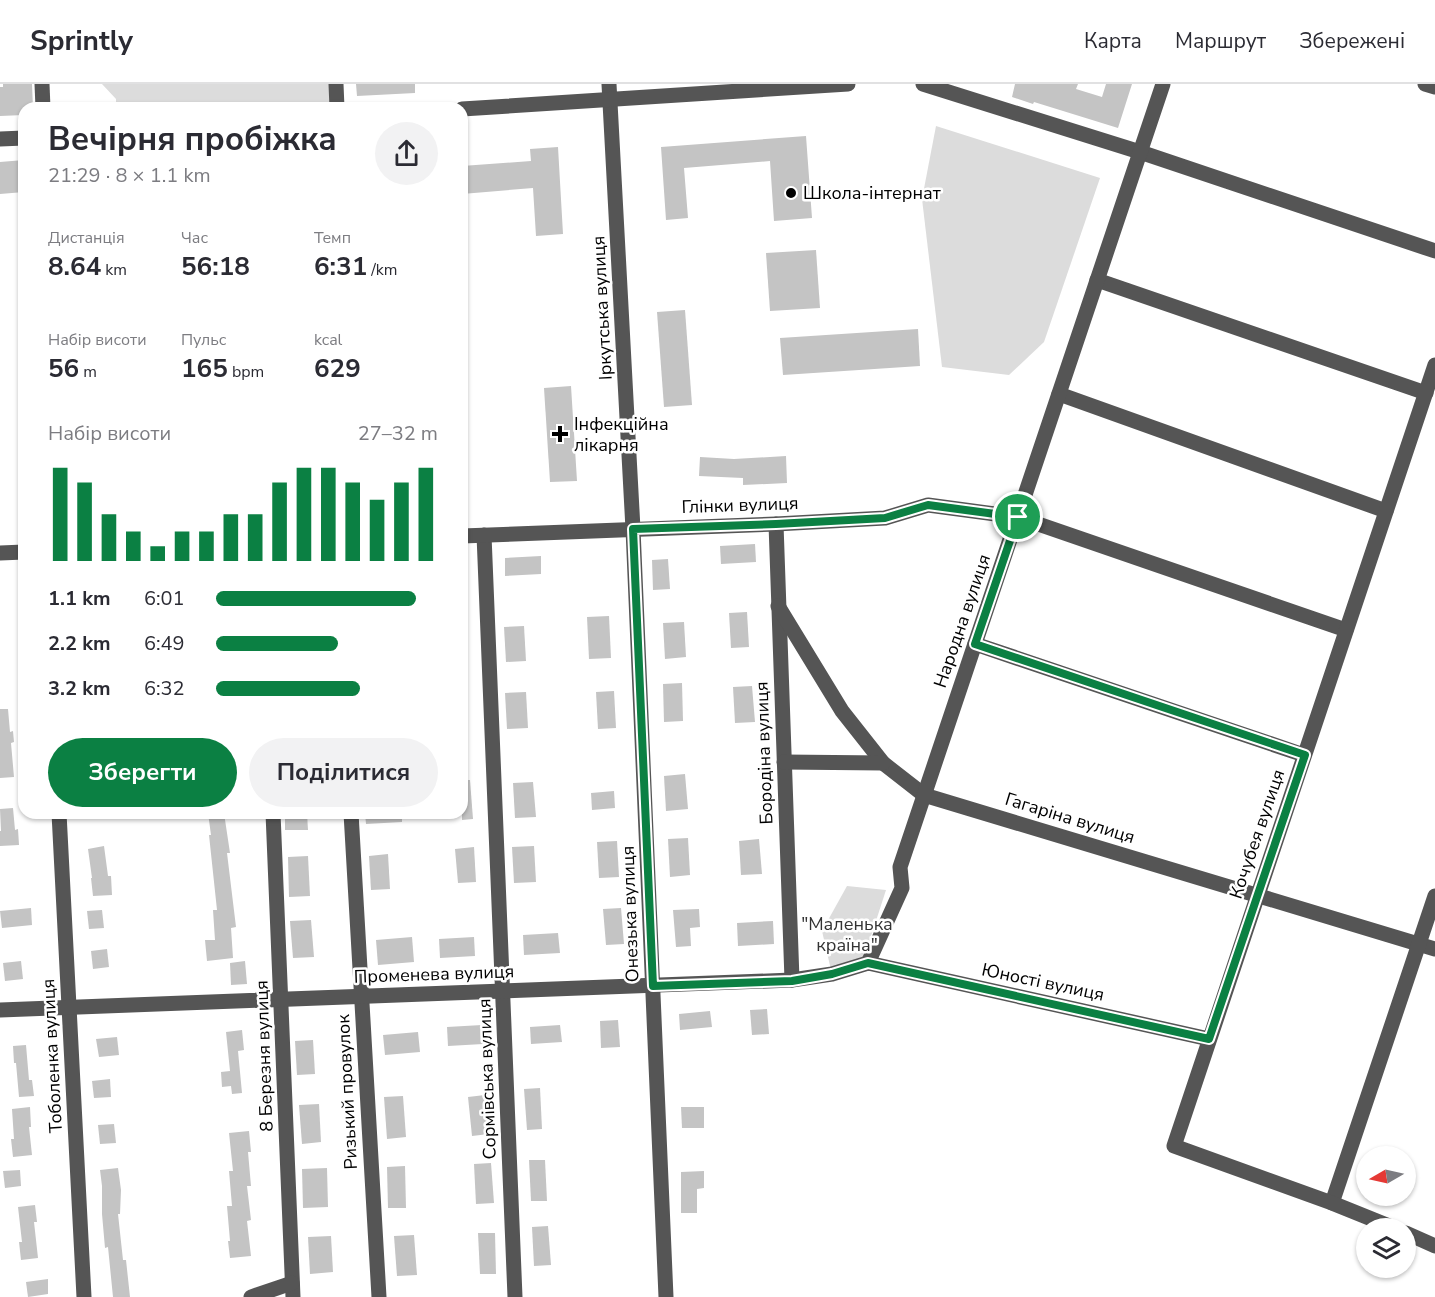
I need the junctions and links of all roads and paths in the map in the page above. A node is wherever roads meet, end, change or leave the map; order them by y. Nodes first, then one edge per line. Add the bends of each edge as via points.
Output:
1 (42, 84) edge
2 (336, 84) edge
3 (848, 84) edge
4 (923, 84) edge
5 (1163, 84) edge
6 (1425, 84) edge
7 (1435, 87) edge
8 (610, 92) edge
9 (43, 102) edge
10 (337, 102) edge
11 (468, 108) edge
12 (18, 138) edge
13 (0, 139) edge
14 (1140, 152) junction
15 (1435, 251) edge
16 (1097, 280) junction
17 (1435, 365) edge
18 (1426, 393) junction
19 (1059, 394) junction
20 (1386, 511) junction
21 (1018, 517) junction
22 (776, 524) junction
23 (633, 529) junction
24 (484, 535) junction
25 (468, 536) edge
26 (18, 552) edge
27 (0, 553) edge
28 (778, 606) junction
29 (1346, 630) junction
30 (975, 644) junction
31 (1305, 755) junction
32 (784, 762) junction
33 (883, 763) junction
34 (924, 795) junction
35 (59, 819) edge
36 (273, 819) edge
37 (351, 819) edge
38 (1258, 895) junction
39 (1435, 896) edge
40 (1419, 944) junction
41 (1435, 949) edge
42 (868, 963) junction
43 (792, 981) junction
44 (653, 986) junction
45 (503, 991) junction
46 (362, 997) junction
47 (281, 999) junction
48 (69, 1007) junction
49 (0, 1010) edge
50 (1209, 1039) junction
51 (1332, 1203) junction
52 (1369, 1218) edge
53 (1416, 1237) edge
54 (1435, 1246) edge
55 (292, 1290) edge
56 (84, 1297) edge
57 (251, 1297) edge
58 (379, 1297) edge
59 (515, 1297) edge
60 (666, 1297) edge

1 - 9 street
2 - 10 street
3 - 8 street
4 - 14 street
5 - 14 street, Народна вулиця
6 - 7 street
8 - 11 street
8 - 23 street, Іркутська вулиця
12 - 13 street
14 - 15 street
14 - 16 street, Народна вулиця
16 - 18 street
16 - 19 street, Народна вулиця
17 - 18 street, Кочубея вулиця
18 - 20 street, Кочубея вулиця
19 - 20 street
19 - 21 street, Народна вулиця
20 - 29 street, Кочубея вулиця
21 - 22 street, Глінки вулиця via 928,505 885,518
21 - 29 street, Глінки вулиця
21 - 30 street, Народна вулиця
22 - 23 street, Глінки вулиця
22 - 28 street, Бородіна вулиця
23 - 24 street, Глінки вулиця
23 - 44 street, Онезька вулиця
24 - 25 street, Глінки вулиця
24 - 45 street, Сормівська вулиця
26 - 27 street
28 - 32 street, Бородіна вулиця
28 - 33 street, Гагаріна вулиця via 842,711
29 - 31 street, Кочубея вулиця
30 - 31 street
30 - 34 street, Народна вулиця
31 - 38 street, Кочубея вулиця
32 - 33 street
32 - 43 street, Бородіна вулиця
33 - 34 street, Гагаріна вулиця
34 - 38 street, Гагаріна вулиця
34 - 42 street, Народна вулиця via 900,867 902,888
35 - 48 street, Тоболенка вулиця
36 - 47 street, 8 Березня вулиця
37 - 46 street, Ризький провулок
38 - 40 street, Гагаріна вулиця
38 - 50 street, Кочубея вулиця
39 - 40 street
40 - 41 street, Гагаріна вулиця
40 - 51 street
42 - 43 street, Променева вулиця
42 - 50 street, Юності вулиця
43 - 44 street, Променева вулиця
44 - 45 street, Променева вулиця
44 - 60 street, Онезька вулиця
45 - 46 street, Променева вулиця
45 - 59 street, Сормівська вулиця
46 - 47 street, Променева вулиця
46 - 58 street, Ризький провулок
47 - 48 street, Променева вулиця
47 - 55 street, 8 Березня вулиця
48 - 49 street, Променева вулиця
48 - 56 street, Тоболенка вулиця
50 - 51 street, Кочубея вулиця via 1174,1146
51 - 52 street
53 - 54 street
55 - 57 street

